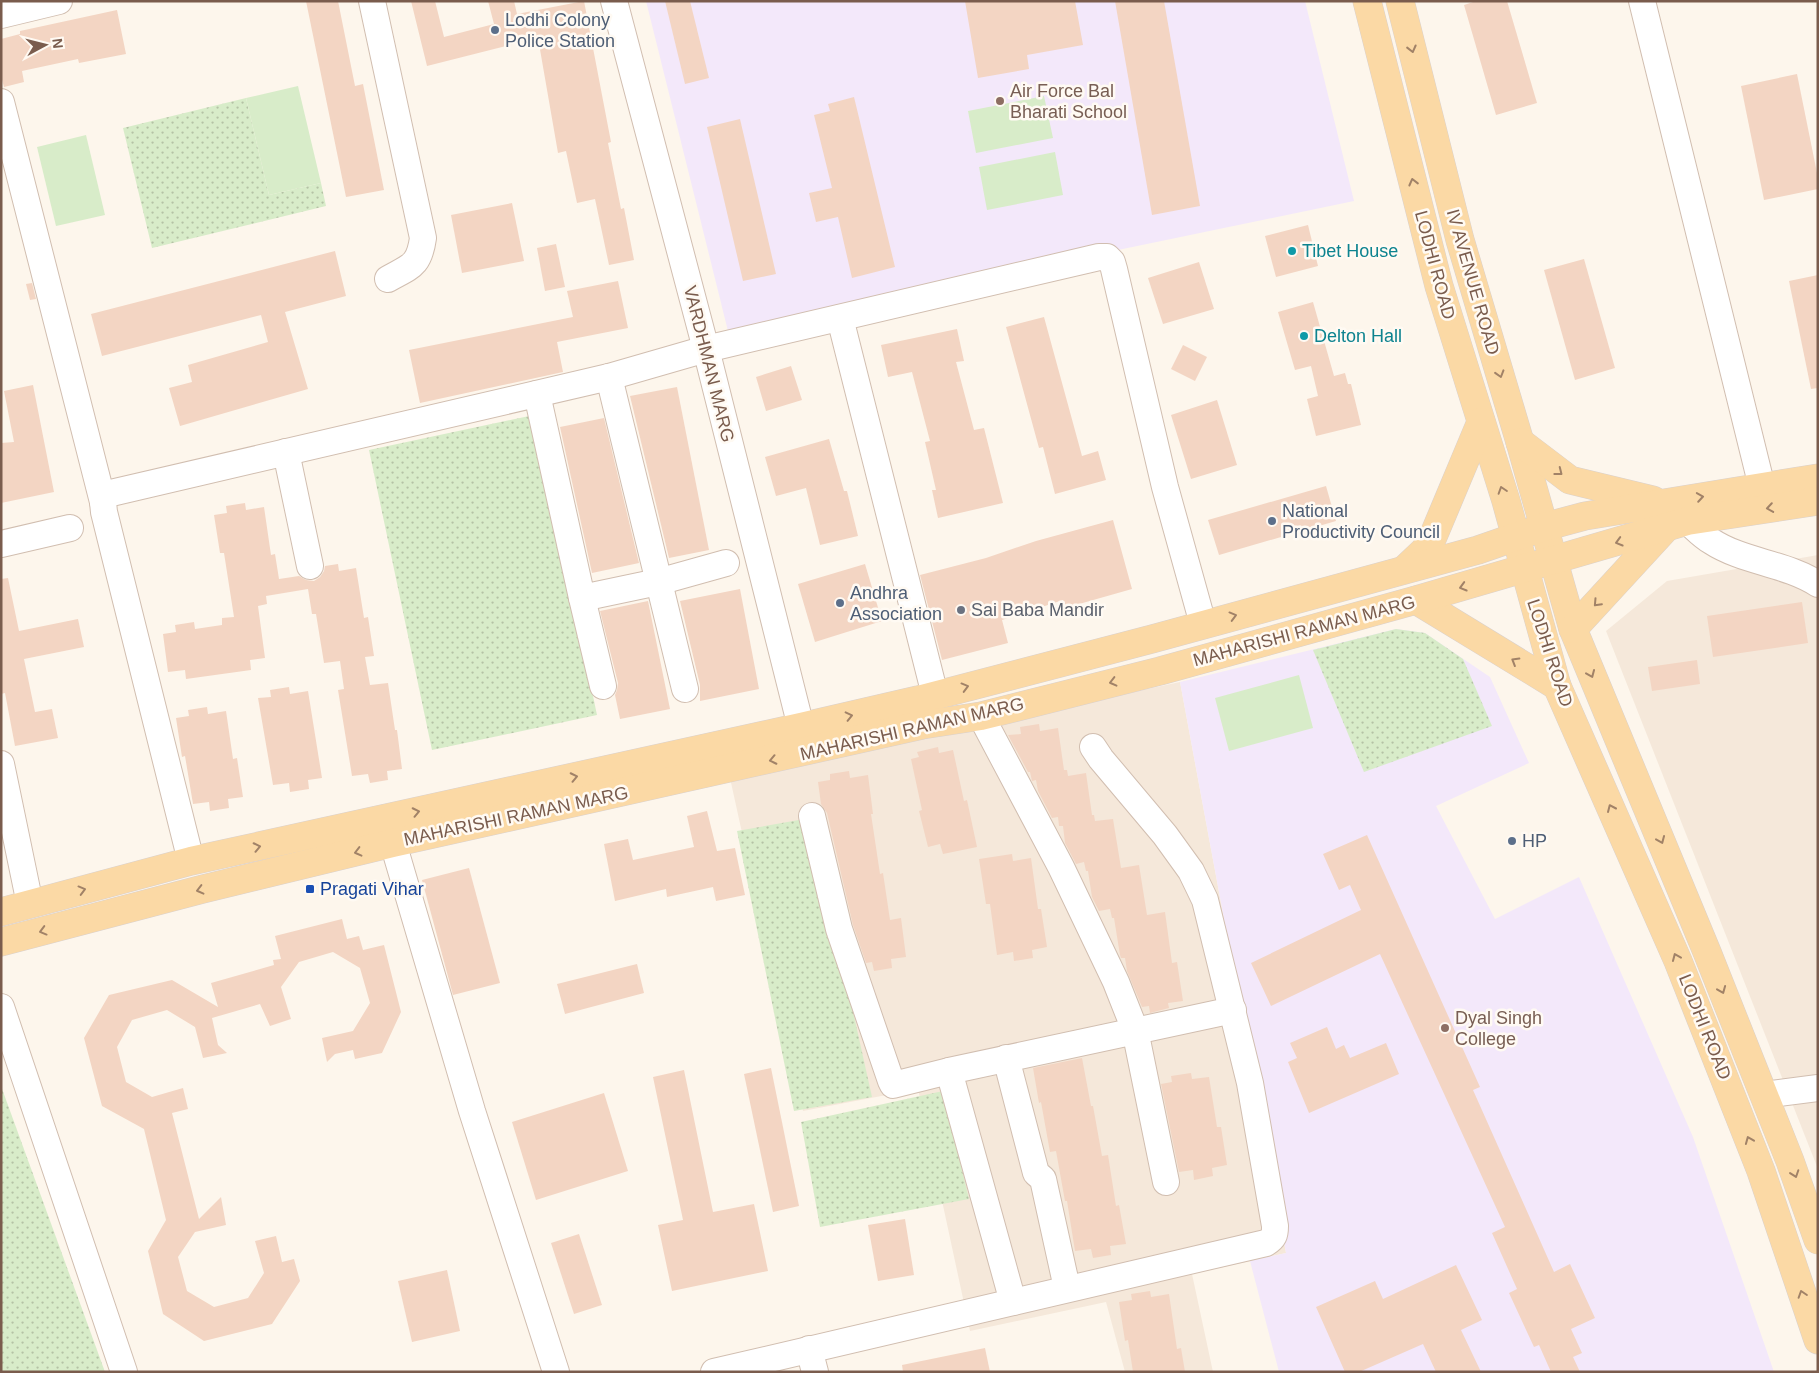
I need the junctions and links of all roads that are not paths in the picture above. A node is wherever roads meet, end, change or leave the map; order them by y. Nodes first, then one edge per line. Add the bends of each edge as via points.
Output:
1 (59, 1) edge
2 (372, 1) edge
3 (614, 1) edge
4 (1367, 1) edge
5 (1400, 1) edge
6 (1642, 1) edge
7 (7, 10) edge
8 (1, 102) edge
9 (388, 279) dead end
10 (840, 318) junction
11 (706, 350) junction
12 (609, 377) junction
13 (537, 394) junction
14 (1481, 422) junction
15 (1520, 442) junction
16 (286, 452) junction
17 (1818, 478) edge
18 (1762, 487) junction
19 (1818, 501) edge
20 (103, 502) junction
21 (1672, 517) junction
22 (1544, 527) junction
23 (70, 528) dead end
24 (1516, 536) junction
25 (1, 544) edge
26 (1554, 561) junction
27 (726, 563) dead end
28 (310, 566) dead end
29 (1405, 569) junction
30 (1524, 569) junction
31 (658, 582) junction
32 (1818, 584) edge
33 (582, 598) junction
34 (1416, 600) junction
35 (1202, 624) junction
36 (1573, 629) junction
37 (603, 686) dead end
38 (1557, 686) junction
39 (684, 689) dead end
40 (935, 695) junction
41 (981, 716) junction
42 (801, 727) junction
43 (1093, 747) dead end
44 (1, 764) edge
45 (812, 816) dead end
46 (393, 843) junction
47 (191, 862) junction
48 (30, 904) junction
49 (1, 912) edge
50 (1, 942) edge
51 (1, 1007) edge
52 (1233, 1010) junction
53 (1135, 1030) junction
54 (1006, 1058) junction
55 (949, 1070) junction
56 (1818, 1088) edge
57 (1764, 1095) junction
58 (1166, 1182) dead end
59 (1818, 1240) edge
60 (1067, 1288) junction
61 (1013, 1302) junction
62 (1818, 1340) edge
63 (812, 1360) edge
64 (124, 1372) edge
65 (556, 1372) edge
66 (714, 1372) edge

1 - 7 street
2 - 9 street via 424,238 414,264
3 - 11 street, VARDHMAN MARG
14 -> 4 main road, LODHI ROAD via 1439,286
5 -> 15 main road, IV AVENUE ROAD via 1460,240
6 - 18 street
8 - 20 street
10 - 11 street
10 - 35 street via 1107,257 1114,269 1165,486
10 - 40 street
11 - 12 street
11 - 42 street, VARDHMAN MARG
12 - 13 street
12 - 31 street
13 - 16 street
13 - 33 street
24 -> 14 main road, LODHI ROAD
14 - 29 main road via 1432,540
15 -> 21 main road via 1570,480
15 - 22 main road, IV AVENUE ROAD
16 - 20 street via 111,493
16 - 28 street
17 - 18 main road, MAHARISHI RAMAN MARG
21 -> 18 main road, MAHARISHI RAMAN MARG
19 -> 21 main road, MAHARISHI RAMAN MARG
20 - 47 street
21 - 22 main road, MAHARISHI RAMAN MARG via 1585,516
21 -> 26 main road, MAHARISHI RAMAN MARG
21 - 32 street via 1743,556 1806,576
21 -> 36 main road
22 - 24 main road, MAHARISHI RAMAN MARG
22 - 26 main road, IV AVENUE ROAD
23 - 25 street
24 - 29 main road, MAHARISHI RAMAN MARG via 1478,550
24 - 30 main road, LODHI ROAD
26 - 30 main road, MAHARISHI RAMAN MARG
26 - 36 main road, LODHI ROAD
27 - 31 street
35 -> 29 main road, MAHARISHI RAMAN MARG
30 -> 34 main road, MAHARISHI RAMAN MARG
30 - 38 main road, LODHI ROAD
31 - 33 street
31 - 39 street
33 - 37 street
38 -> 34 main road
34 -> 41 main road, MAHARISHI RAMAN MARG
40 -> 35 main road, MAHARISHI RAMAN MARG
36 -> 57 main road, LODHI ROAD
62 -> 38 main road, LODHI ROAD via 1761,1170 1678,960
42 -> 40 main road, MAHARISHI RAMAN MARG
41 -> 46 main road, MAHARISHI RAMAN MARG via 922,725
41 - 53 street via 1061,867 1116,982
47 -> 42 main road, MAHARISHI RAMAN MARG
43 - 52 street via 1192,871 1205,900
44 - 48 street
45 - 55 street via 839,929 891,1081 897,1085
46 -> 50 main road, MAHARISHI RAMAN MARG
46 - 65 street via 472,1111
48 -> 47 main road, MAHARISHI RAMAN MARG
48 - 49 main road, MAHARISHI RAMAN MARG
51 - 64 street
52 - 53 street
52 - 60 street via 1250,1083 1275,1235 1266,1243
53 - 54 street
53 - 58 street
54 - 55 street
54 - 60 street via 1036,1173 1043,1179
55 - 61 street
56 - 57 street
57 -> 59 main road, LODHI ROAD
60 - 61 street
61 - 63 street
63 - 66 street

